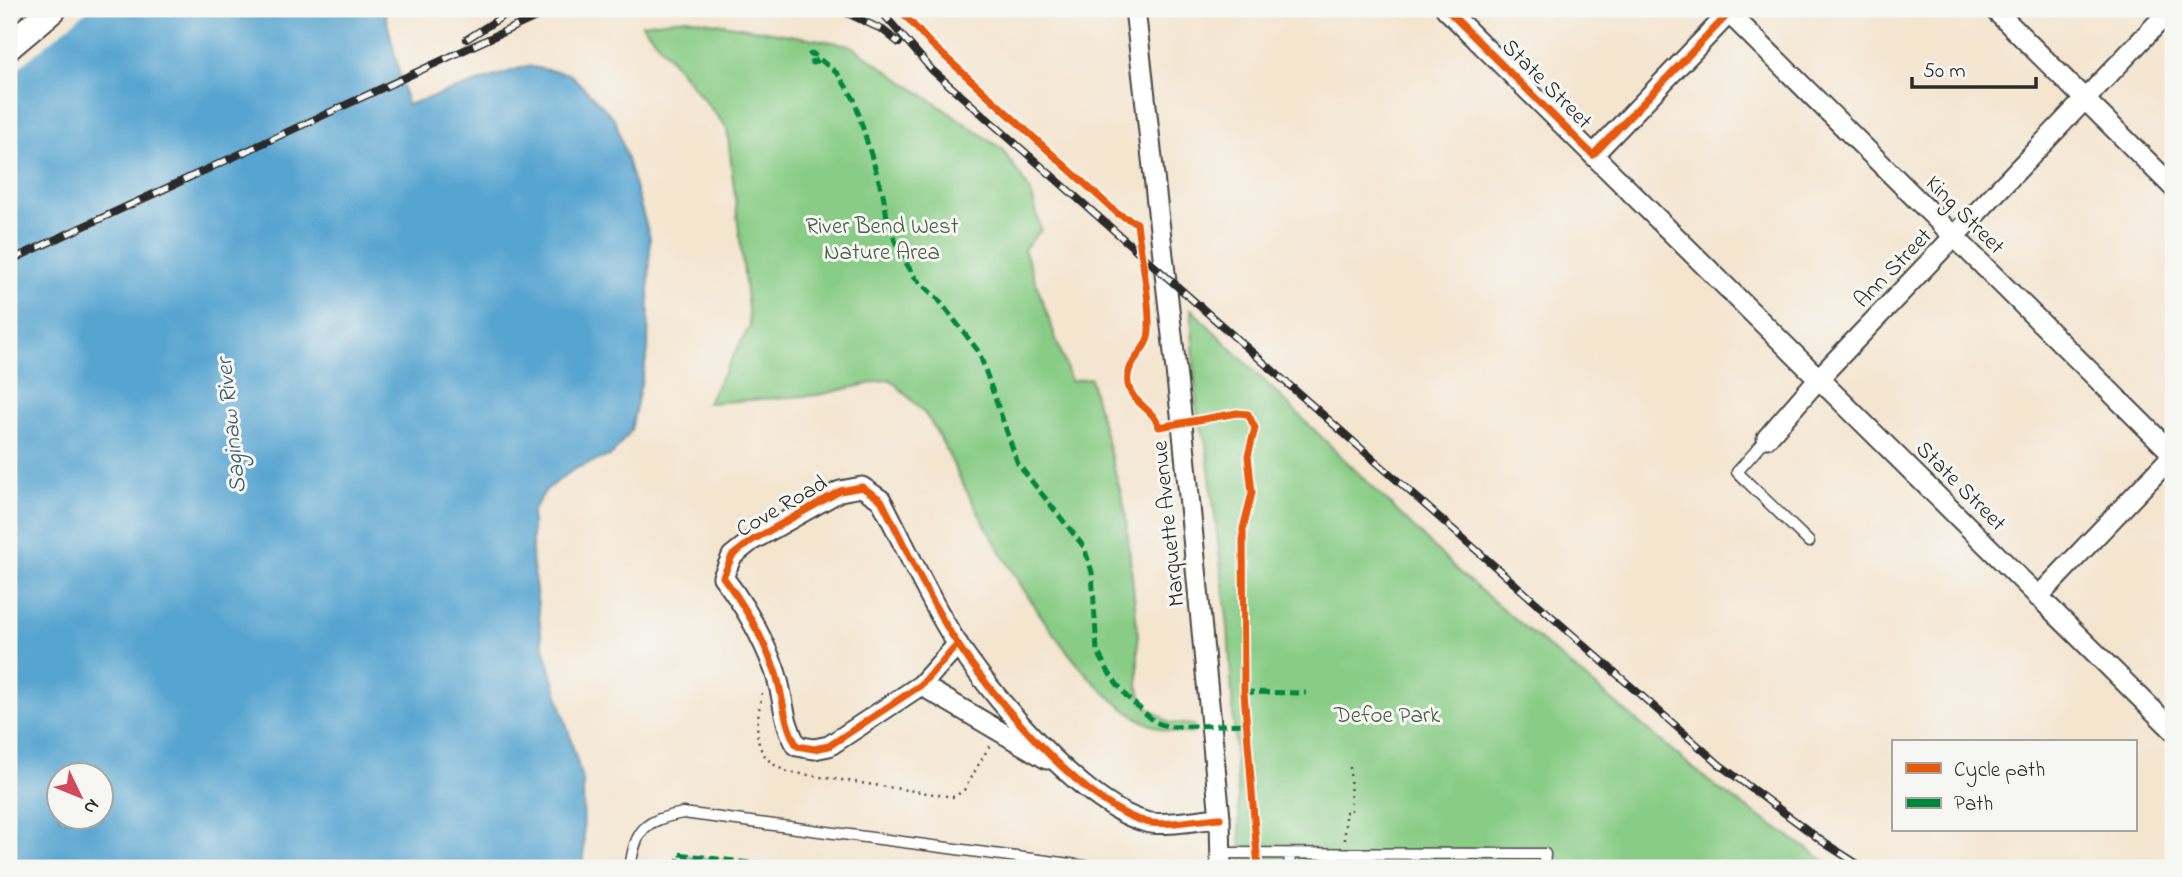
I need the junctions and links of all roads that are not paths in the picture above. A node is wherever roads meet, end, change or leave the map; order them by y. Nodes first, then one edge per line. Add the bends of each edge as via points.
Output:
1 (25, 9) edge
2 (53, 9) edge
3 (1135, 9) edge
4 (1446, 9) edge
5 (1994, 9) edge
6 (2171, 9) edge
7 (1729, 10) edge
8 (9, 22) edge
9 (9, 46) edge
10 (2085, 99) junction
11 (1593, 155) junction
12 (2173, 187) edge
13 (1954, 237) junction
14 (1820, 377) junction
15 (1767, 438) joint
16 (2173, 455) edge
17 (1809, 542) dead end
18 (2038, 597) junction
19 (958, 643) junction
20 (921, 685) junction
21 (2173, 730) edge
22 (1066, 769) junction
23 (1220, 818) junction
24 (1290, 854) junction
25 (1221, 860) edge
26 (630, 868) edge
27 (1100, 868) edge
28 (1289, 868) edge
29 (1544, 868) edge

1 - 8 main road
2 - 9 main road
3 - 23 street, Marquette Avenue via 1182,422
4 - 11 street, State Street
5 - 10 street
6 - 10 street, Ann Street
7 - 11 street
7 - 13 street, King Street
10 - 12 street
10 - 13 street, Ann Street
11 - 14 street, State Street
13 - 14 street, Ann Street
13 - 16 street, King Street
14 - 15 street, Ann Street
14 - 18 street, State Street
15 - 17 lane via 1737,472
16 - 18 street
18 - 21 street, State Street
19 - 20 street, Cove Road
19 - 20 street, Cove Road via 881,500 862,487 840,491 733,556 723,577 774,668 787,729 797,746 829,746
19 - 22 street, Cove Road via 1022,726
20 - 22 street, Cove Road
22 - 23 street, Cove Road via 1114,808 1148,823
23 - 25 street, Marquette Avenue
24 - 25 lane
24 - 28 lane
24 - 29 lane via 1545,854
26 - 27 lane via 634,840 657,819 683,813

